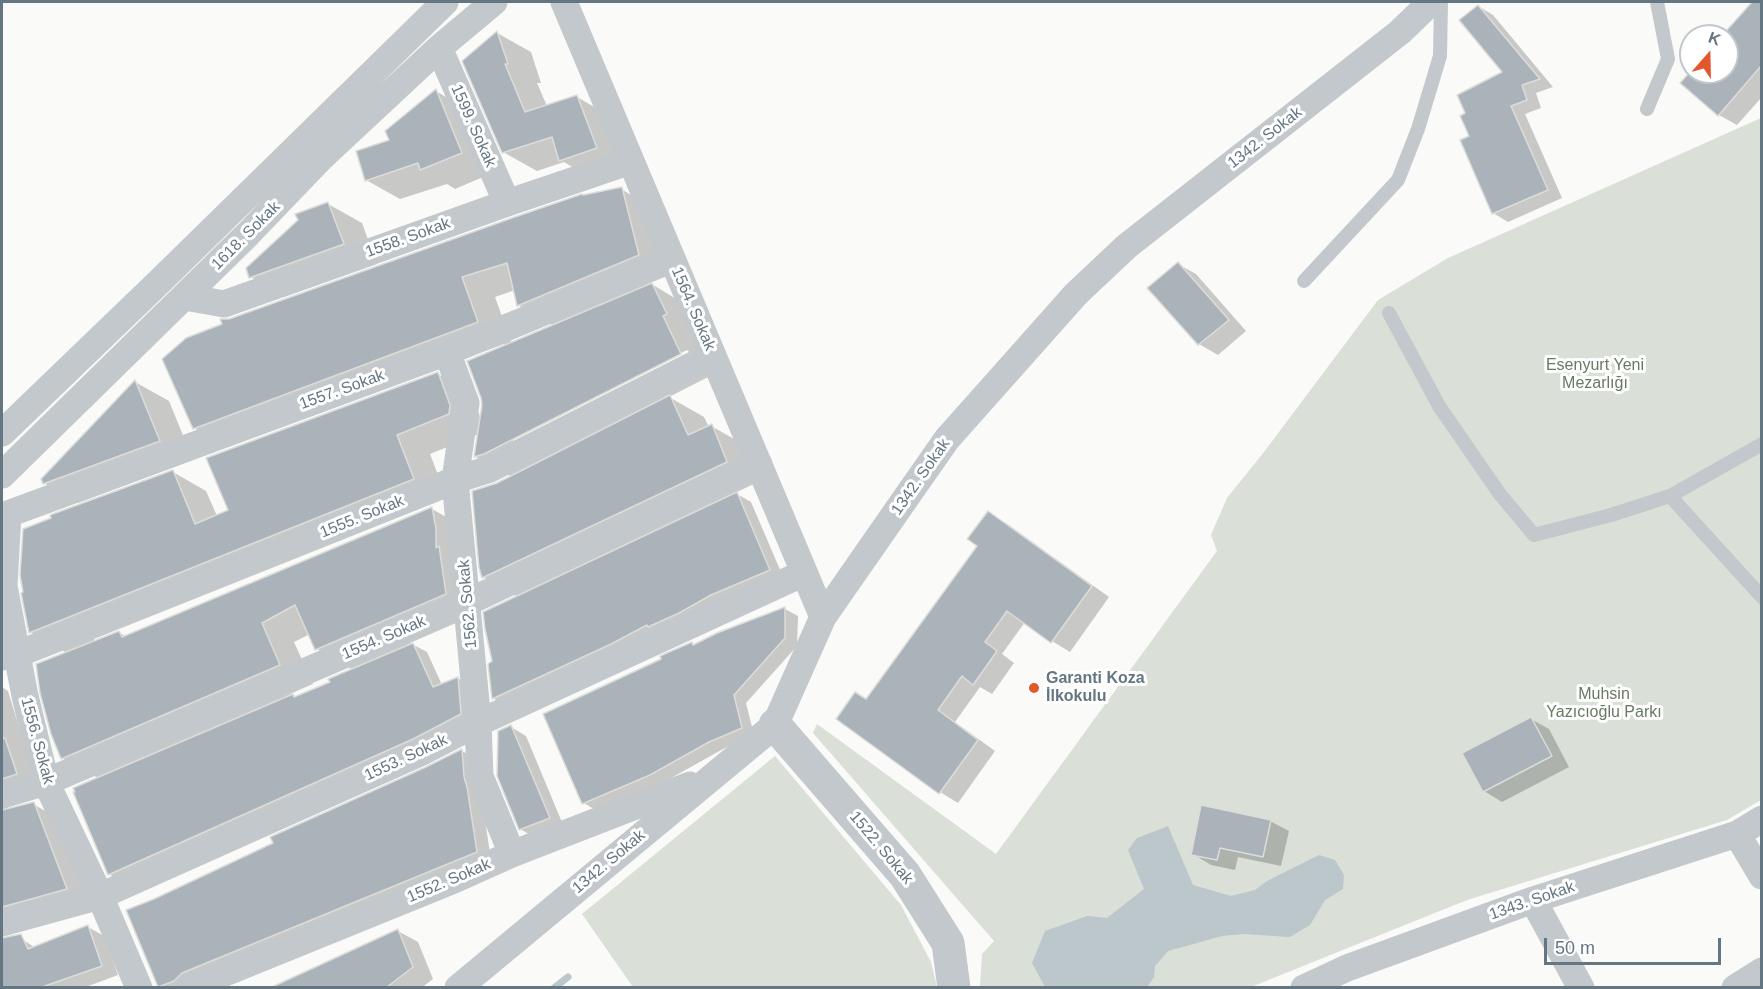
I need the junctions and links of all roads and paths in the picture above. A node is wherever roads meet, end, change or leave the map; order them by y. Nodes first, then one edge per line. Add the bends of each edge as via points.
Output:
1 (445, 2) edge
2 (494, 2) edge
3 (564, 2) edge
4 (1431, 2) edge
5 (1441, 2) edge
6 (1657, 2) edge
7 (439, 48) junction
8 (1647, 110) dead end
9 (631, 160) junction
10 (507, 203) junction
11 (672, 258) junction
12 (1304, 281) dead end
13 (185, 297) junction
14 (1389, 313) dead end
15 (447, 352) junction
16 (713, 356) junction
17 (2, 432) edge
18 (1761, 444) edge
19 (759, 464) junction
20 (2, 475) edge
21 (455, 480) junction
22 (1670, 496) junction
23 (8, 514) joint
24 (804, 573) junction
25 (1761, 597) edge
26 (468, 602) junction
27 (823, 617) junction
28 (10, 656) edge
29 (478, 723) junction
30 (775, 725) junction
31 (711, 777) junction
32 (46, 782) junction
33 (2, 795) edge
34 (1761, 819) edge
35 (1737, 834) junction
36 (512, 854) junction
37 (1761, 876) edge
38 (100, 896) junction
39 (1533, 900) junction
40 (2, 923) edge
41 (1761, 971) edge
42 (1352, 978) edge
43 (139, 987) edge
44 (188, 987) edge
45 (458, 987) edge
46 (954, 987) edge
47 (1304, 987) edge
48 (1581, 987) edge
49 (1735, 987) edge

1 - 17 street, 1618. Sokak
2 - 7 street, 1618. Sokak
3 - 9 street, 1564. Sokak
4 - 27 street, 1342. Sokak via 1400,32 1127,246 1076,294 947,439
5 - 12 lane via 1440,56 1398,180
6 - 8 lane via 1668,59
7 - 10 street, 1599. Sokak
7 - 13 street, 1618. Sokak via 321,158
9 - 10 street, 1558. Sokak
9 - 11 street, 1564. Sokak
10 - 13 street, 1558. Sokak via 224,304
11 - 15 street, 1557. Sokak
11 - 16 street, 1564. Sokak
13 - 20 street, 1618. Sokak
14 - 22 lane via 1439,406 1499,493 1534,535
15 - 21 street, 1562. Sokak via 466,403
15 - 23 street, 1557. Sokak
16 - 19 street, 1564. Sokak
16 - 21 street, 1555. Sokak via 490,469
18 - 22 lane
19 - 24 street, 1564. Sokak
19 - 26 street, 1554. Sokak
21 - 26 street, 1562. Sokak
21 - 28 street, 1555. Sokak
22 - 25 lane
23 - 28 street, 1556. Sokak via 4,586
24 - 27 street, 1564. Sokak
24 - 29 street, 1553. Sokak
26 - 29 street, 1562. Sokak
26 - 32 street, 1554. Sokak
27 - 30 street, 1342. Sokak
28 - 32 street, 1556. Sokak
29 - 36 street, 1562. Sokak via 480,776
29 - 38 street, 1553. Sokak via 420,753
30 - 31 street, 1342. Sokak
30 - 46 street, 1522. Sokak via 905,875 948,943
31 - 36 street, 1552. Sokak
31 - 45 street, 1342. Sokak
32 - 33 street, 1554. Sokak
32 - 38 street, 1556. Sokak
34 - 35 street, 1343. Sokak
35 - 37 street
35 - 39 street, 1343. Sokak
36 - 44 street, 1552. Sokak
38 - 40 street, 1553. Sokak
38 - 43 street, 1556. Sokak
39 - 42 street, 1343. Sokak
39 - 48 street
41 - 49 street
42 - 47 street, 1343. Sokak

